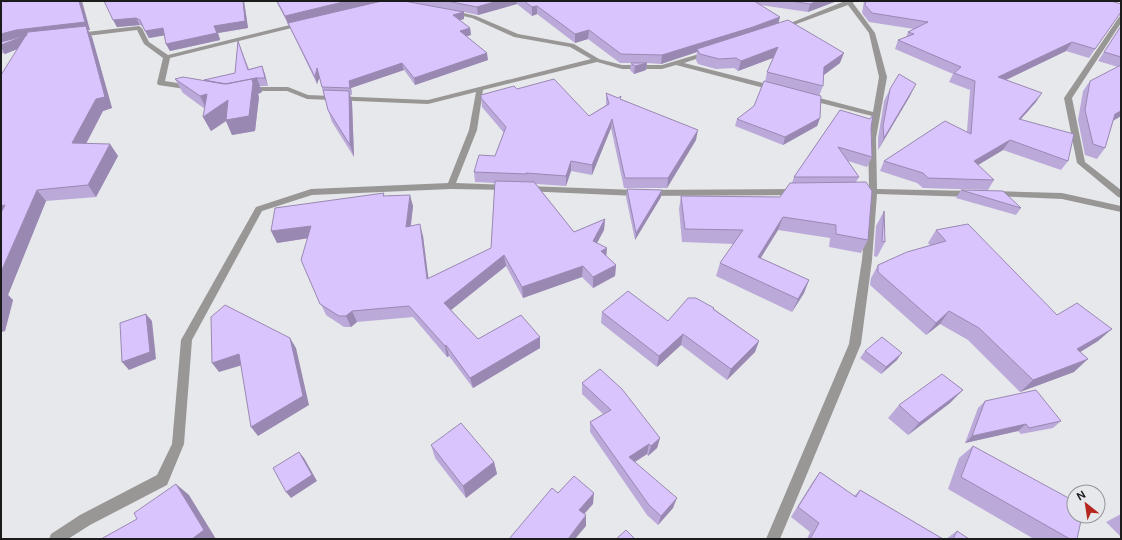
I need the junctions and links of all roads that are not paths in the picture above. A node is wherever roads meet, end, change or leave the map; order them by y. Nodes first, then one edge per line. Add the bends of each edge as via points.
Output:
1 (849, 1) edge
2 (445, 11) edge
3 (1121, 18) edge
4 (308, 23) edge
5 (773, 30) edge
6 (73, 35) edge
7 (719, 49) edge
8 (167, 57) junction
9 (597, 60) junction
10 (677, 63) junction
11 (480, 89) junction
12 (200, 90) edge
13 (784, 91) edge
14 (238, 94) edge
15 (800, 95) edge
16 (876, 115) junction
17 (451, 186) junction
18 (849, 191) edge
19 (873, 191) junction
20 (810, 192) edge
21 (1121, 195) edge
22 (1121, 208) edge
23 (56, 539) edge
24 (773, 539) edge

1 - 5 street
1 - 16 street via 872,33 883,77
2 - 9 street via 474,17 516,36 572,45
3 - 21 street via 1068,98 1081,163
4 - 8 street
6 - 8 street via 139,28 146,43
7 - 10 street
8 - 12 street via 161,83
9 - 10 street via 622,67 662,67
9 - 11 street
10 - 13 street
11 - 14 street via 428,102 307,97 288,89 259,89
11 - 17 street via 473,130
15 - 16 street
16 - 19 street via 872,138
17 - 20 street via 636,193
17 - 23 street via 311,192 259,209 187,340 178,444 162,480 85,520
18 - 19 street
19 - 22 street via 1062,196
19 - 24 street via 867,260 854,344

